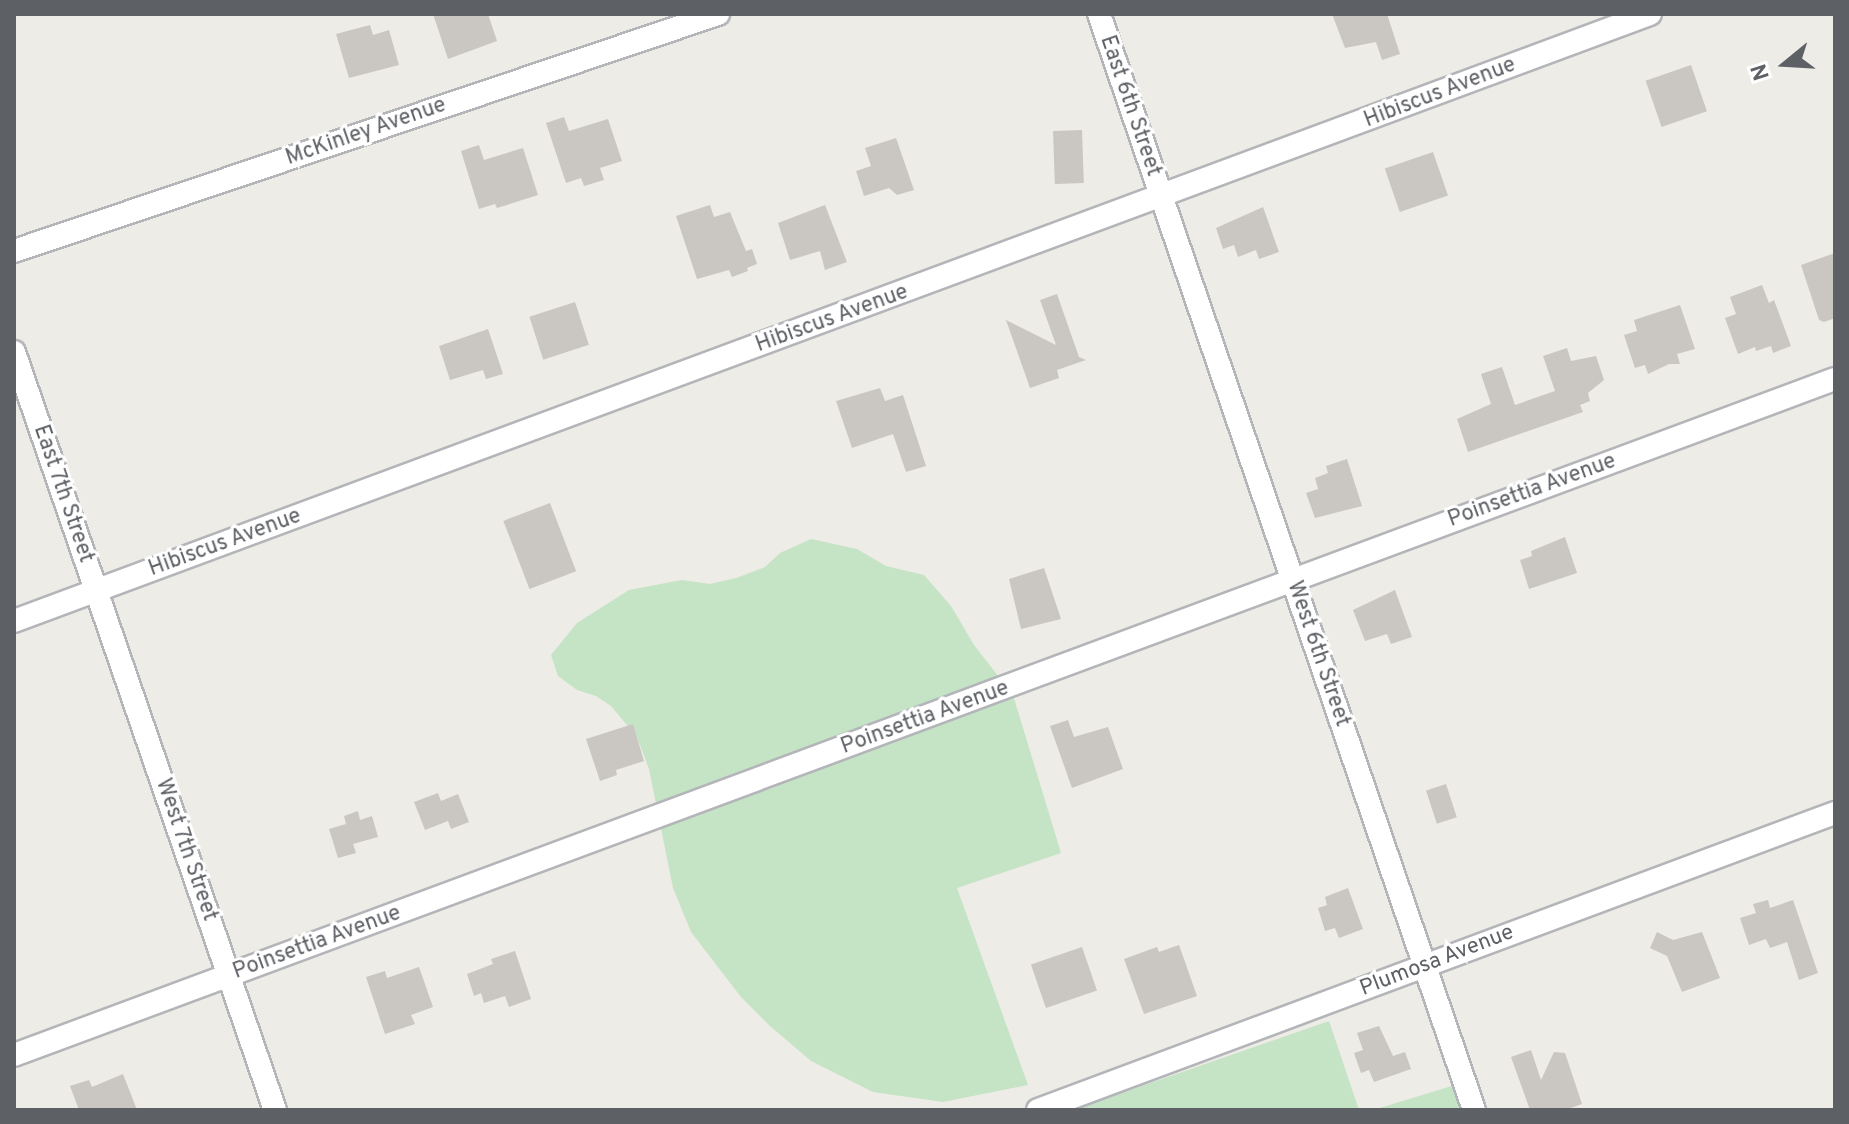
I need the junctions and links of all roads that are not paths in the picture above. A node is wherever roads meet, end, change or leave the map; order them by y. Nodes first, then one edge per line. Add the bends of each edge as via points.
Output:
1 (718, 14) edge
2 (1099, 14) edge
3 (1650, 14) edge
4 (1161, 197) junction
5 (14, 251) edge
6 (14, 352) edge
7 (1835, 379) edge
8 (1293, 581) junction
9 (97, 590) junction
10 (14, 621) edge
11 (1835, 813) edge
12 (1425, 965) junction
13 (229, 976) junction
14 (14, 1055) edge
15 (275, 1110) edge
16 (1038, 1110) edge
17 (1474, 1110) edge

1 - 5 street, McKinley Avenue
2 - 4 street, East 6th Street
3 - 4 street, Hibiscus Avenue
4 - 8 street, West 6th Street
4 - 9 street, Hibiscus Avenue
6 - 9 street, East 7th Street
7 - 8 street, Poinsettia Avenue
8 - 12 street, West 6th Street
8 - 13 street, Poinsettia Avenue
9 - 10 street, Hibiscus Avenue
9 - 13 street, West 7th Street
11 - 12 street, Plumosa Avenue
12 - 16 street, Plumosa Avenue
12 - 17 street, West 6th Street
13 - 14 street, Poinsettia Avenue
13 - 15 street, West 7th Street

